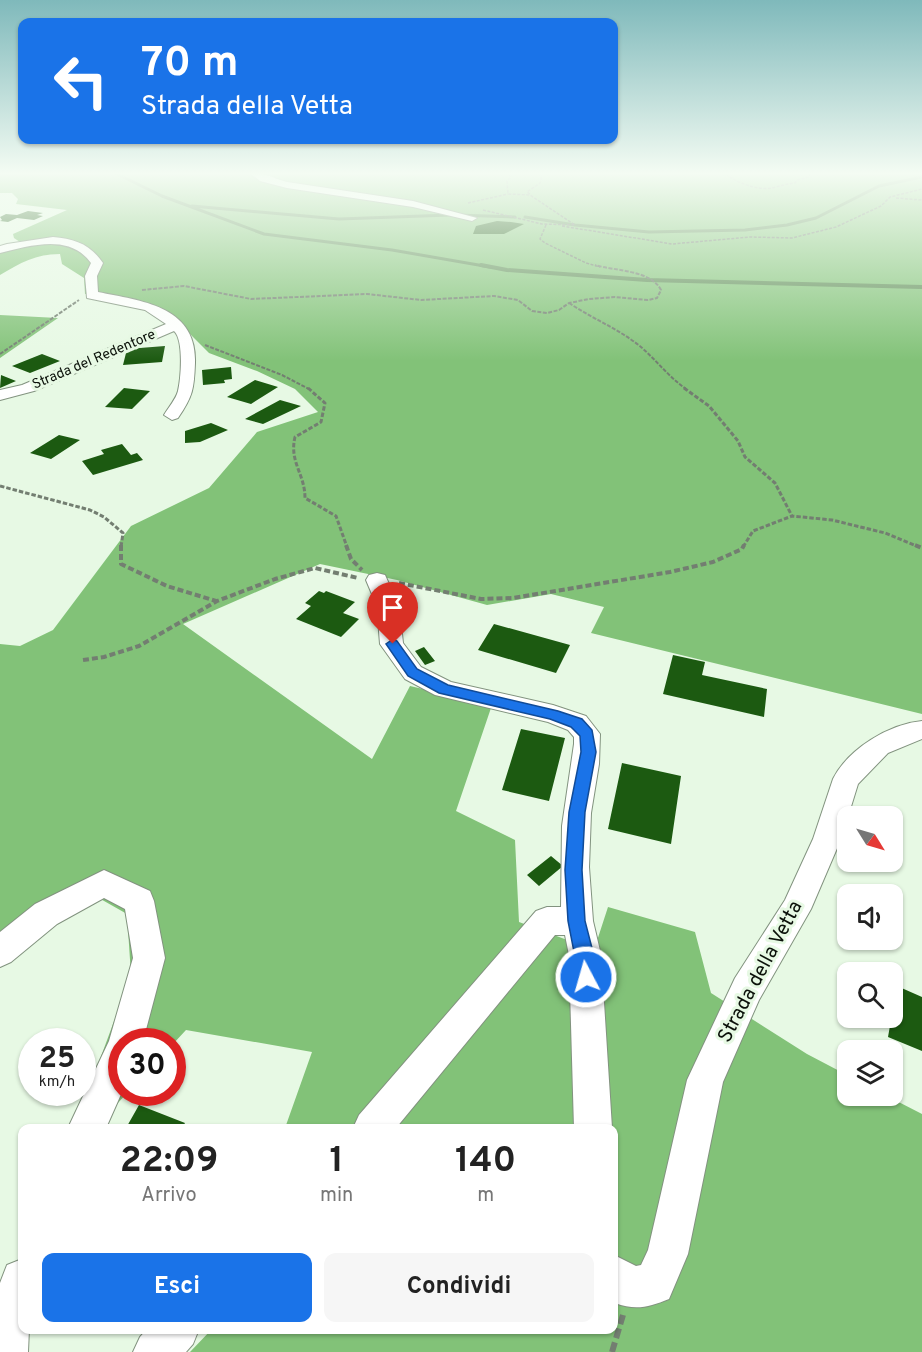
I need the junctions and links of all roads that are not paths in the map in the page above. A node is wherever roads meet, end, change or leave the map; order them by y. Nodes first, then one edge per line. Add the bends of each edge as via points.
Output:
1 (0, 250) edge
2 (179, 329) junction
3 (0, 395) edge
4 (172, 415) dead end
5 (377, 580) road end
6 (922, 730) edge
7 (577, 921) junction
8 (0, 952) edge
9 (130, 1028) edge
10 (108, 1082) edge
11 (89, 1124) edge
12 (375, 1124) edge
13 (593, 1124) edge
14 (622, 1282) edge
15 (18, 1291) edge
16 (173, 1334) edge
17 (6, 1352) edge
18 (155, 1352) edge

1 - 2 street, Strada del Redentore via 40,240 75,245 94,256 97,263 92,295 149,307
2 - 3 street, Strada del Redentore via 28,388
2 - 4 street via 188,348 186,392
5 - 7 street via 388,606 393,644 413,673 444,689 553,714 577,723 587,734 589,752 576,824 573,870
6 - 14 street, Strada della Vetta via 879,746 846,779 827,839 796,909 747,989 705,1080 668,1254 654,1284
7 - 12 street via 547,921
7 - 13 street via 585,956
8 - 9 street via 46,914 104,883 139,901 149,958
10 - 11 street
15 - 17 street via 8,1319
16 - 18 street

